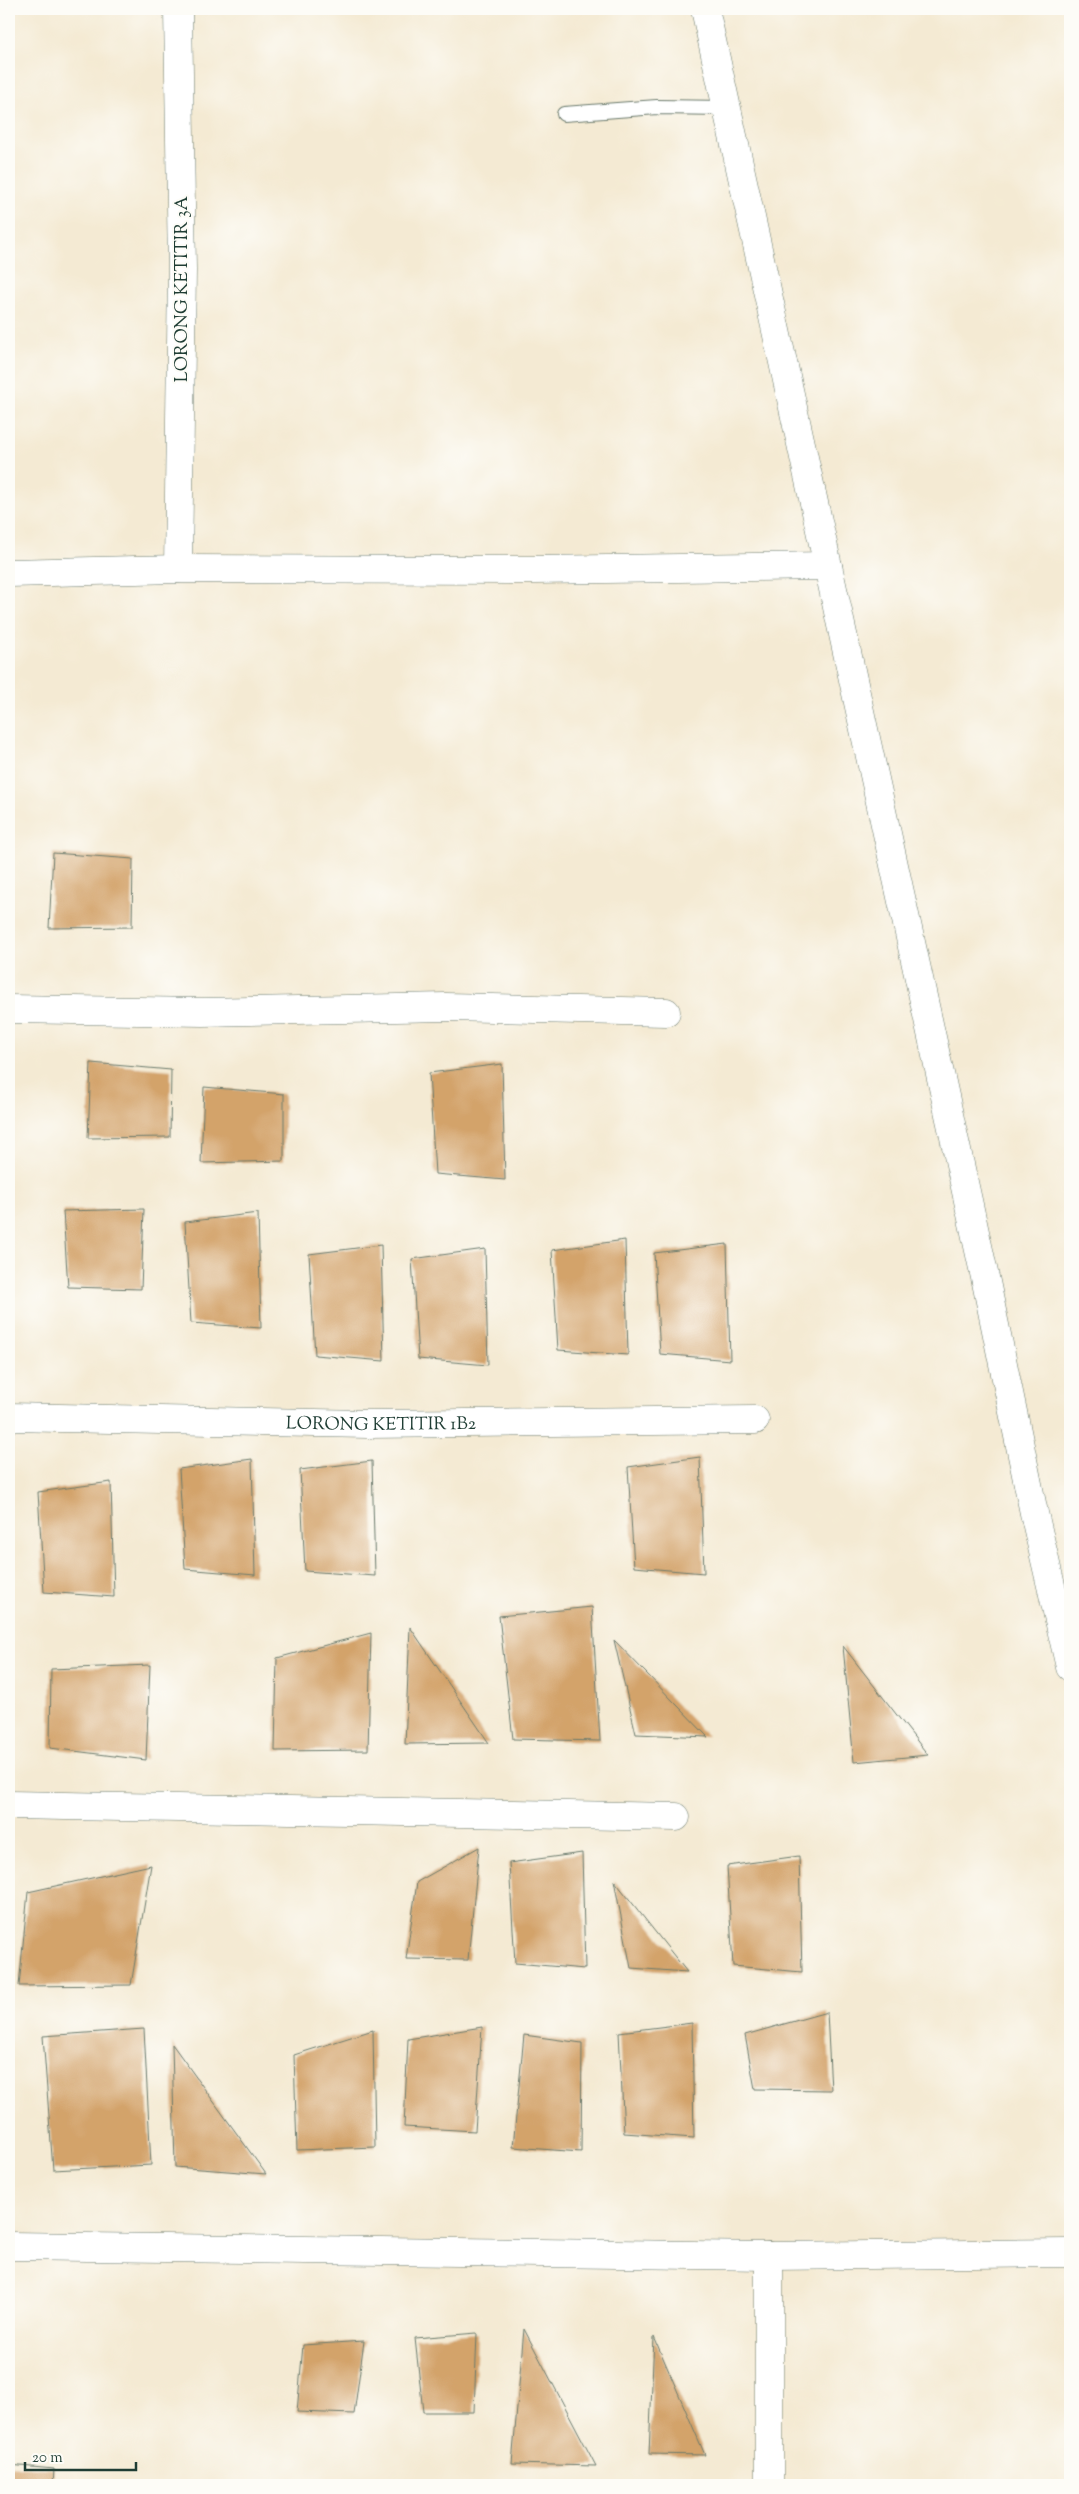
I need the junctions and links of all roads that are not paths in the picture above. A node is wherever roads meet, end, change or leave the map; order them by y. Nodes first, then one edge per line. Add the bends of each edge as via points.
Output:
1 (178, 9) edge
2 (705, 9) edge
3 (727, 108) junction
4 (564, 114) dead end
5 (828, 566) junction
6 (178, 569) junction
7 (9, 573) edge
8 (9, 1009) edge
9 (666, 1012) dead end
10 (9, 1417) edge
11 (755, 1420) dead end
12 (1070, 1667) edge
13 (9, 1805) edge
14 (676, 1816) dead end
15 (9, 2246) edge
16 (1070, 2253) edge
17 (769, 2256) junction
18 (769, 2485) edge

1 - 6 street, LORONG KETITIR 3A via 182,270
2 - 3 street
3 - 4 lane via 657,108
3 - 5 street
5 - 6 street via 535,570
5 - 12 street
6 - 7 street
8 - 9 street via 203,1012 446,1007
10 - 11 street, LORONG KETITIR 1B2 via 368,1424
13 - 14 street
15 - 17 street
16 - 17 street
17 - 18 street

